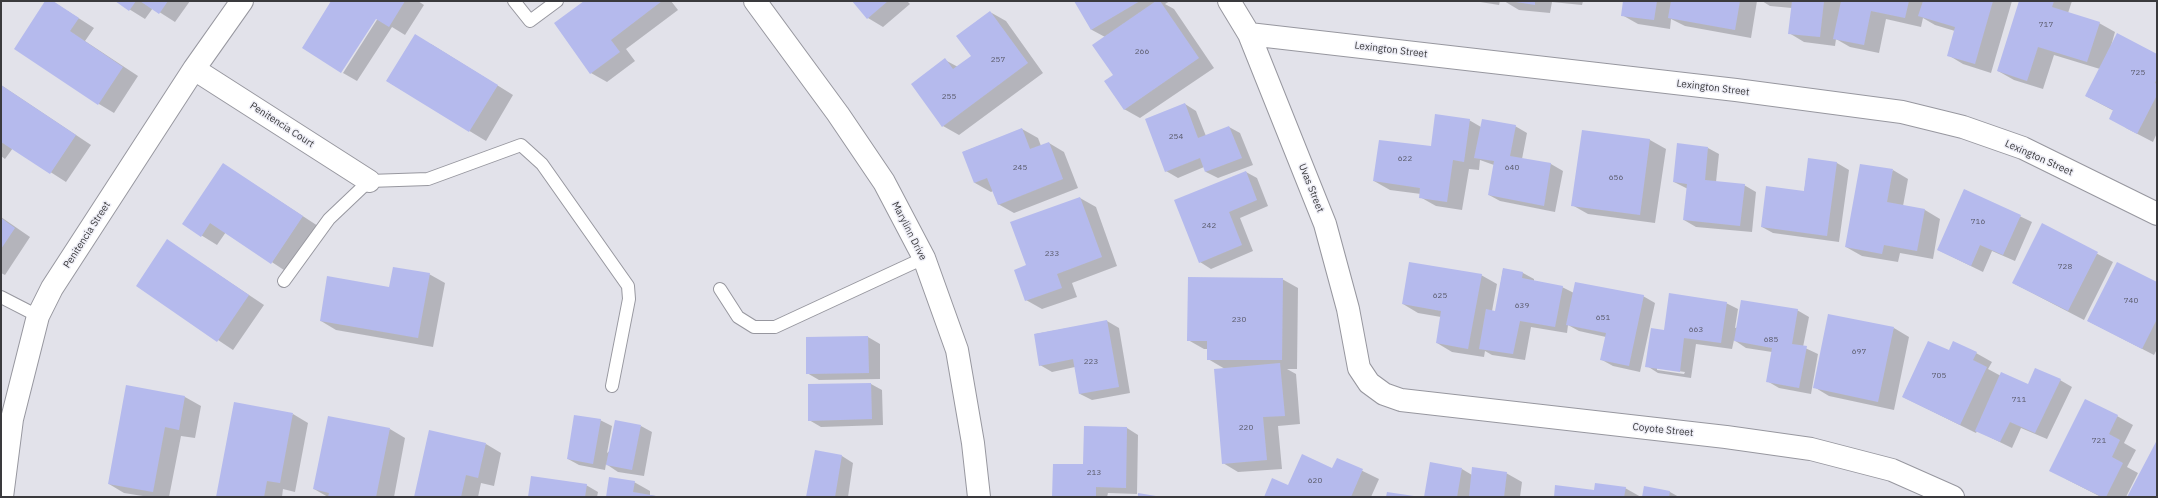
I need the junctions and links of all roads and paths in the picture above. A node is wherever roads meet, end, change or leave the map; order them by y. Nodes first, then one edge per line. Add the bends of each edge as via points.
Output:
1 (242, 1) edge
2 (514, 1) edge
3 (557, 1) edge
4 (755, 1) edge
5 (1228, 1) edge
6 (1249, 34) junction
7 (194, 69) junction
8 (369, 181) junction
9 (2157, 214) edge
10 (924, 258) junction
11 (284, 281) dead end
12 (720, 289) dead end
13 (1, 297) edge
14 (38, 316) junction
15 (1369, 383) joint
16 (612, 386) dead end
17 (2, 497) edge
18 (979, 497) edge
19 (1953, 497) edge

1 - 7 street, Penitencia Street
2 - 3 lane via 530,21
4 - 10 street, Marylinn Drive via 838,114 884,182
5 - 6 street, Uvas Street
6 - 9 street, Lexington Street via 1736,90 1902,112 1963,127 2023,148
6 - 15 street, Uvas Street via 1325,224 1348,309 1359,368
7 - 8 street, Penitencia Court
7 - 14 street, Penitencia Street via 52,288
8 - 11 lane via 329,220
8 - 16 lane via 428,179 521,145 542,164 628,286 629,299
10 - 12 lane via 775,327 754,327 738,317
10 - 18 street, Marylinn Drive via 957,350 974,443
13 - 14 lane
14 - 17 street, Penitencia Street via 12,419
15 - 19 street, Coyote Street via 1384,394 1401,400 1811,449 1892,470

